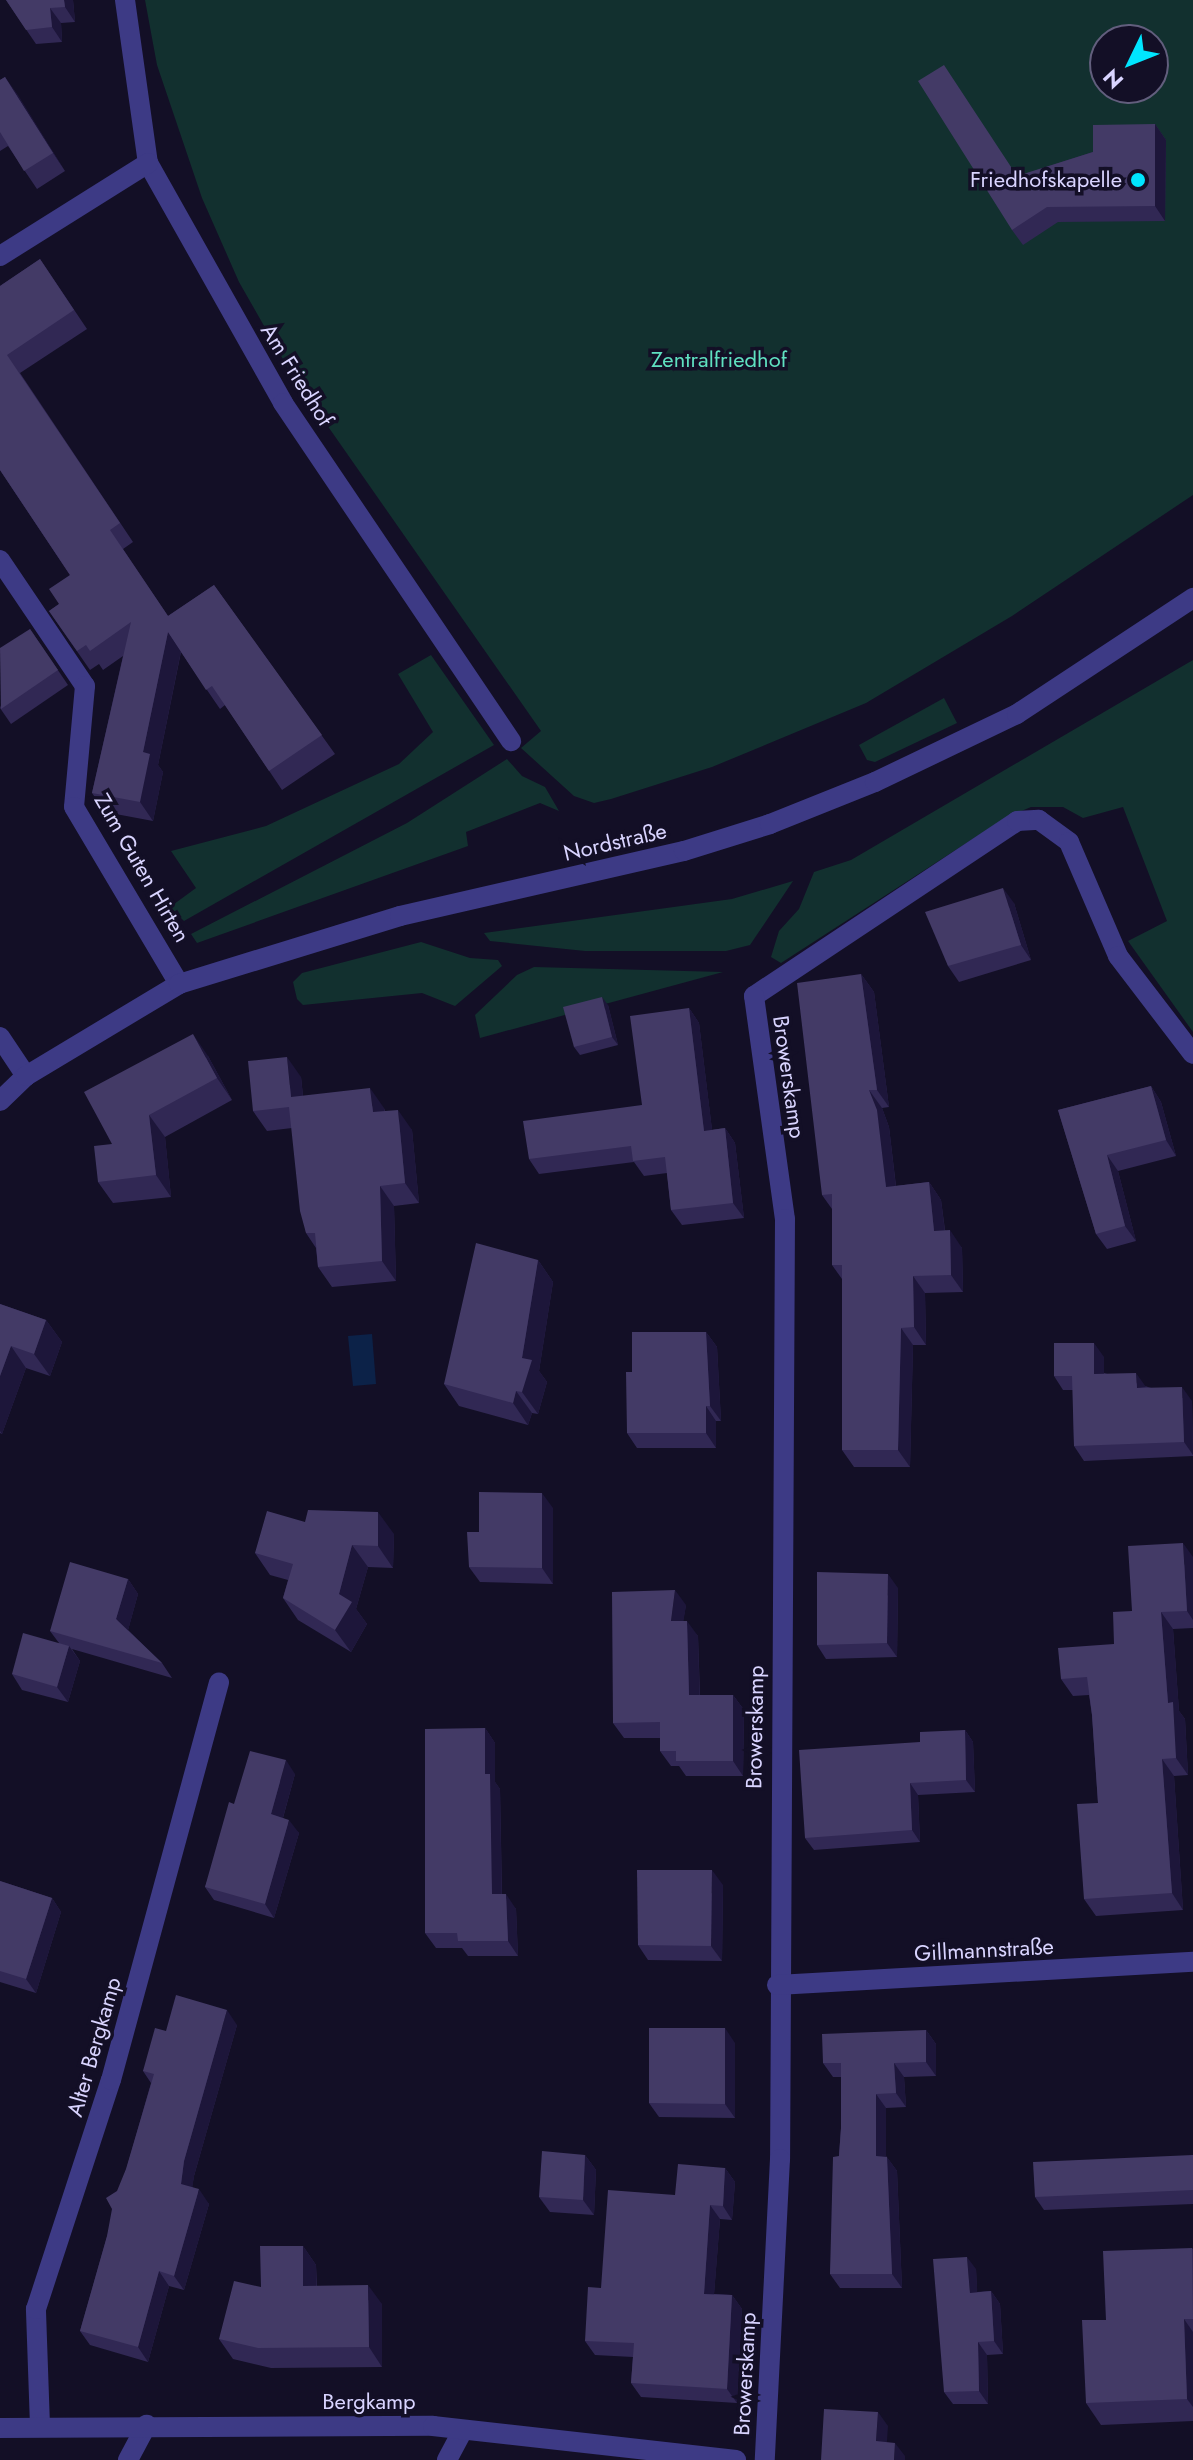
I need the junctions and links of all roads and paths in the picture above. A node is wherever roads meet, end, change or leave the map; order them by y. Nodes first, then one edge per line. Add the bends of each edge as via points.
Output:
1 (125, 0) edge
2 (148, 163) junction
3 (0, 256) edge
4 (0, 560) edge
5 (1193, 598) edge
6 (511, 741) dead end
7 (179, 984) junction
8 (0, 1037) edge
9 (1193, 1054) edge
10 (26, 1076) junction
11 (0, 1101) edge
12 (219, 1682) dead end
13 (1193, 1962) edge
14 (777, 1985) junction
15 (147, 2425) junction
16 (40, 2426) junction
17 (0, 2428) edge
18 (463, 2430) junction
19 (128, 2460) edge
20 (447, 2460) edge
21 (736, 2460) edge
22 (765, 2460) edge

1 - 2 street, Am Friedhof
2 - 3 street
2 - 6 street, Am Friedhof via 283,403
4 - 7 street, Zum Guten Hirten via 85,686 74,807
5 - 7 street, Nordstraße via 1017,714 875,782 770,824 684,851 400,916
7 - 10 street, Nordstraße
8 - 10 street
9 - 14 street, Browerskamp via 1118,956 1069,842 1039,820 1017,821 754,996 785,1219
10 - 11 street, Nordstraße
12 - 16 street, Alter Bergkamp via 111,2080 36,2309
13 - 14 street, Gillmannstraße
14 - 22 street, Browerskamp via 780,2159
15 - 16 street, Bergkamp
15 - 18 street, Bergkamp
15 - 19 street
16 - 17 street, Bergkamp
18 - 20 street
18 - 21 street, Bergkamp

